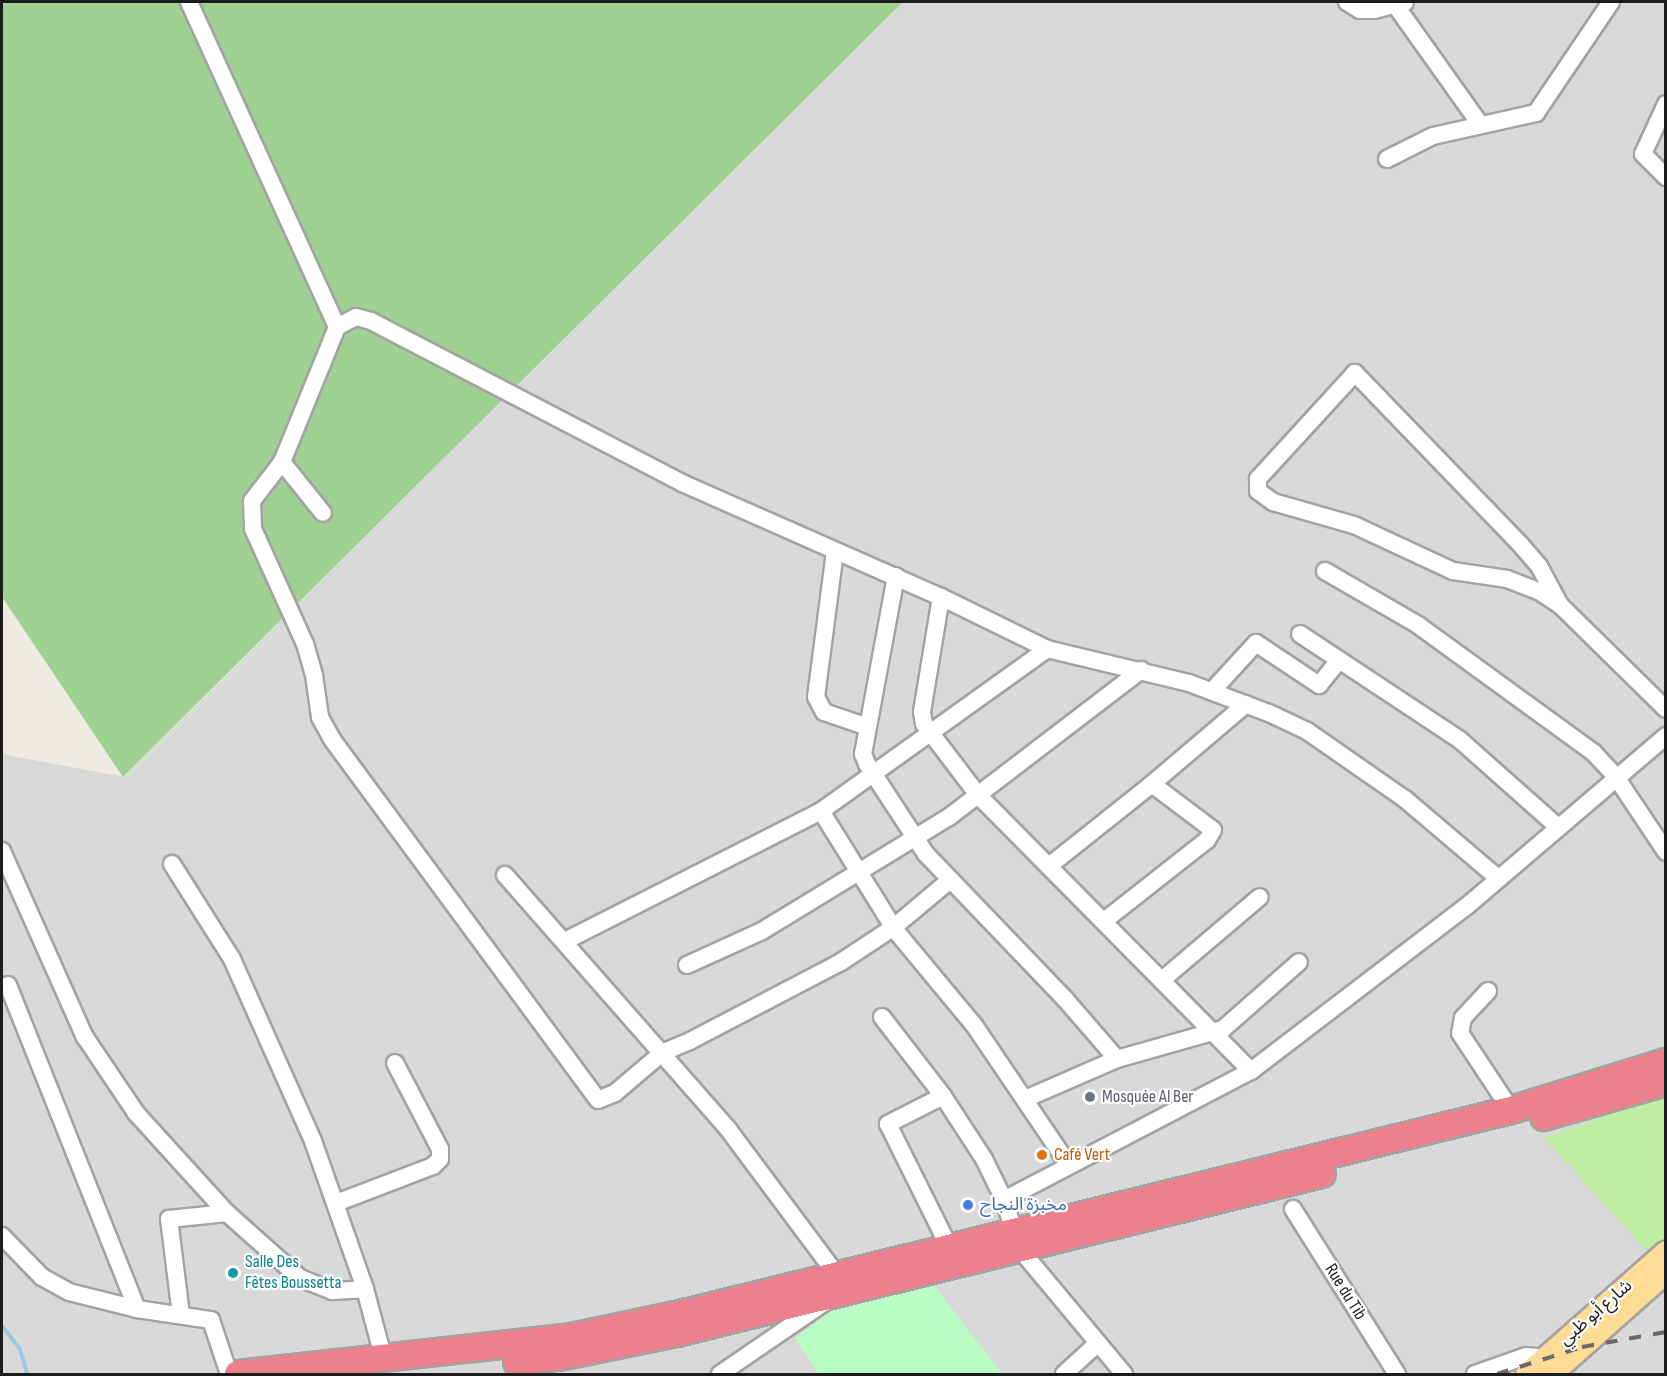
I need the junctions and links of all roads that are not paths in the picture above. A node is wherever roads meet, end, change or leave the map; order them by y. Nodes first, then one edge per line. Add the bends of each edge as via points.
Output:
1 (189, 2) edge
2 (1347, 2) edge
3 (1611, 2) edge
4 (1401, 4) edge
5 (1665, 104) edge
6 (1480, 124) junction
7 (1387, 159) dead end
8 (1665, 177) edge
9 (337, 327) junction
10 (282, 462) junction
11 (323, 513) dead end
12 (835, 552) junction
13 (1325, 571) dead end
14 (896, 576) junction
15 (941, 597) junction
16 (1560, 605) junction
17 (1300, 634) dead end
18 (1047, 649) junction
19 (1340, 660) junction
20 (1141, 670) junction
21 (1212, 691) junction
22 (1246, 704) junction
23 (1665, 709) edge
24 (868, 727) junction
25 (931, 735) junction
26 (1665, 736) edge
27 (873, 775) junction
28 (1616, 777) junction
29 (1152, 784) junction
30 (978, 795) junction
31 (821, 811) junction
32 (1558, 827) junction
33 (915, 838) junction
34 (2, 851) edge
35 (1665, 852) edge
36 (172, 864) dead end
37 (1049, 866) junction
38 (860, 874) junction
39 (505, 875) dead end
40 (1499, 879) junction
41 (950, 880) junction
42 (1260, 897) dead end
43 (1104, 921) junction
44 (894, 927) junction
45 (564, 941) junction
46 (1299, 962) dead end
47 (687, 965) dead end
48 (1162, 980) junction
49 (8, 985) dead end
50 (1488, 991) dead end
51 (882, 1017) dead end
52 (1213, 1033) junction
53 (662, 1053) junction
54 (1117, 1059) junction
55 (1665, 1062) edge
56 (395, 1063) dead end
57 (1251, 1071) junction
58 (1665, 1082) edge
59 (944, 1096) junction
60 (1025, 1099) junction
61 (1511, 1110) junction
62 (1068, 1164) junction
63 (1004, 1200) junction
64 (336, 1203) junction
65 (1293, 1209) dead end
66 (226, 1213) junction
67 (2, 1236) edge
68 (1017, 1239) junction
69 (948, 1245) junction
70 (1665, 1251) edge
71 (1665, 1272) edge
72 (838, 1283) junction
73 (365, 1288) junction
74 (137, 1309) junction
75 (182, 1315) junction
76 (1098, 1343) junction
77 (384, 1360) junction
78 (1554, 1364) edge
79 (229, 1374) edge
80 (238, 1374) edge
81 (409, 1374) edge
82 (720, 1374) edge
83 (1064, 1374) edge
84 (1124, 1374) edge
85 (1397, 1374) edge
86 (1475, 1374) edge
87 (1526, 1374) edge

1 - 9 street
2 - 4 street via 1360,10
3 - 6 street via 1544,105 1525,117
4 - 6 street
5 - 8 street via 1642,154
6 - 7 street via 1433,136
9 - 10 street
9 - 12 street via 356,317 371,321 682,483
10 - 11 street
10 - 53 street via 252,501 253,529 305,644 320,717 332,739 598,1100 610,1097
12 - 14 street
12 - 24 street via 816,697 824,712
13 - 28 street via 1450,647 1491,682 1593,752
14 - 15 street
14 - 24 street
15 - 18 street
15 - 25 street via 922,712
16 - 16 street via 1521,584 1453,571 1354,525 1274,502 1258,491 1258,479 1355,373 1520,544 1539,566
16 - 23 street
17 - 19 street
18 - 20 street
18 - 25 street
19 - 21 street via 1319,685 1256,643
19 - 32 street via 1460,740
20 - 21 street
20 - 30 street
21 - 22 street
22 - 29 street
22 - 40 street via 1307,731 1355,764 1405,799
24 - 27 street via 863,754
25 - 27 street
25 - 30 street
26 - 28 street
27 - 31 street
27 - 33 street via 891,795
28 - 32 street
28 - 35 street
29 - 37 street
29 - 43 street via 1214,834
30 - 33 street
30 - 37 street
31 - 38 street
31 - 45 street
32 - 40 street
33 - 38 street
33 - 41 street
34 - 66 street via 66,1000 102,1066 136,1113
36 - 64 street via 232,959 313,1141
37 - 43 street
38 - 44 street
38 - 47 street via 762,931
39 - 45 street
40 - 57 street via 1377,978
41 - 44 street
41 - 54 street
42 - 48 street
43 - 48 street
44 - 53 street via 841,962
44 - 60 street via 974,1025
45 - 53 street
46 - 52 street via 1228,1027
48 - 52 street
49 - 74 street
50 - 61 street via 1463,1018 1460,1033
51 - 59 street
52 - 54 street
52 - 57 street
53 - 72 street via 728,1129
54 - 60 street
55 - 61 highway
56 - 64 street via 440,1149 440,1159 428,1168
57 - 62 street
58 - 68 highway via 1545,1117
59 - 63 street via 984,1159
59 - 69 street via 888,1124
60 - 62 street
61 - 68 highway
62 - 63 street
63 - 68 street
64 - 73 street
65 - 85 street, Rue du Tib
66 - 73 street via 312,1286 332,1291
66 - 75 street via 169,1219
67 - 74 street via 51,1282 69,1292
68 - 69 highway
68 - 72 highway
68 - 76 street
69 - 72 highway
70 - 78 main road, شارع أبو ظبي
71 - 78 main road, شارع أبو ظبي
72 - 77 highway via 566,1338
72 - 81 highway via 564,1356
72 - 82 street
73 - 77 street
74 - 75 street
75 - 79 street via 212,1321
76 - 83 street
76 - 84 street
77 - 80 highway
78 - 86 street via 1526,1356
78 - 87 main road, شارع أبو ظبي

